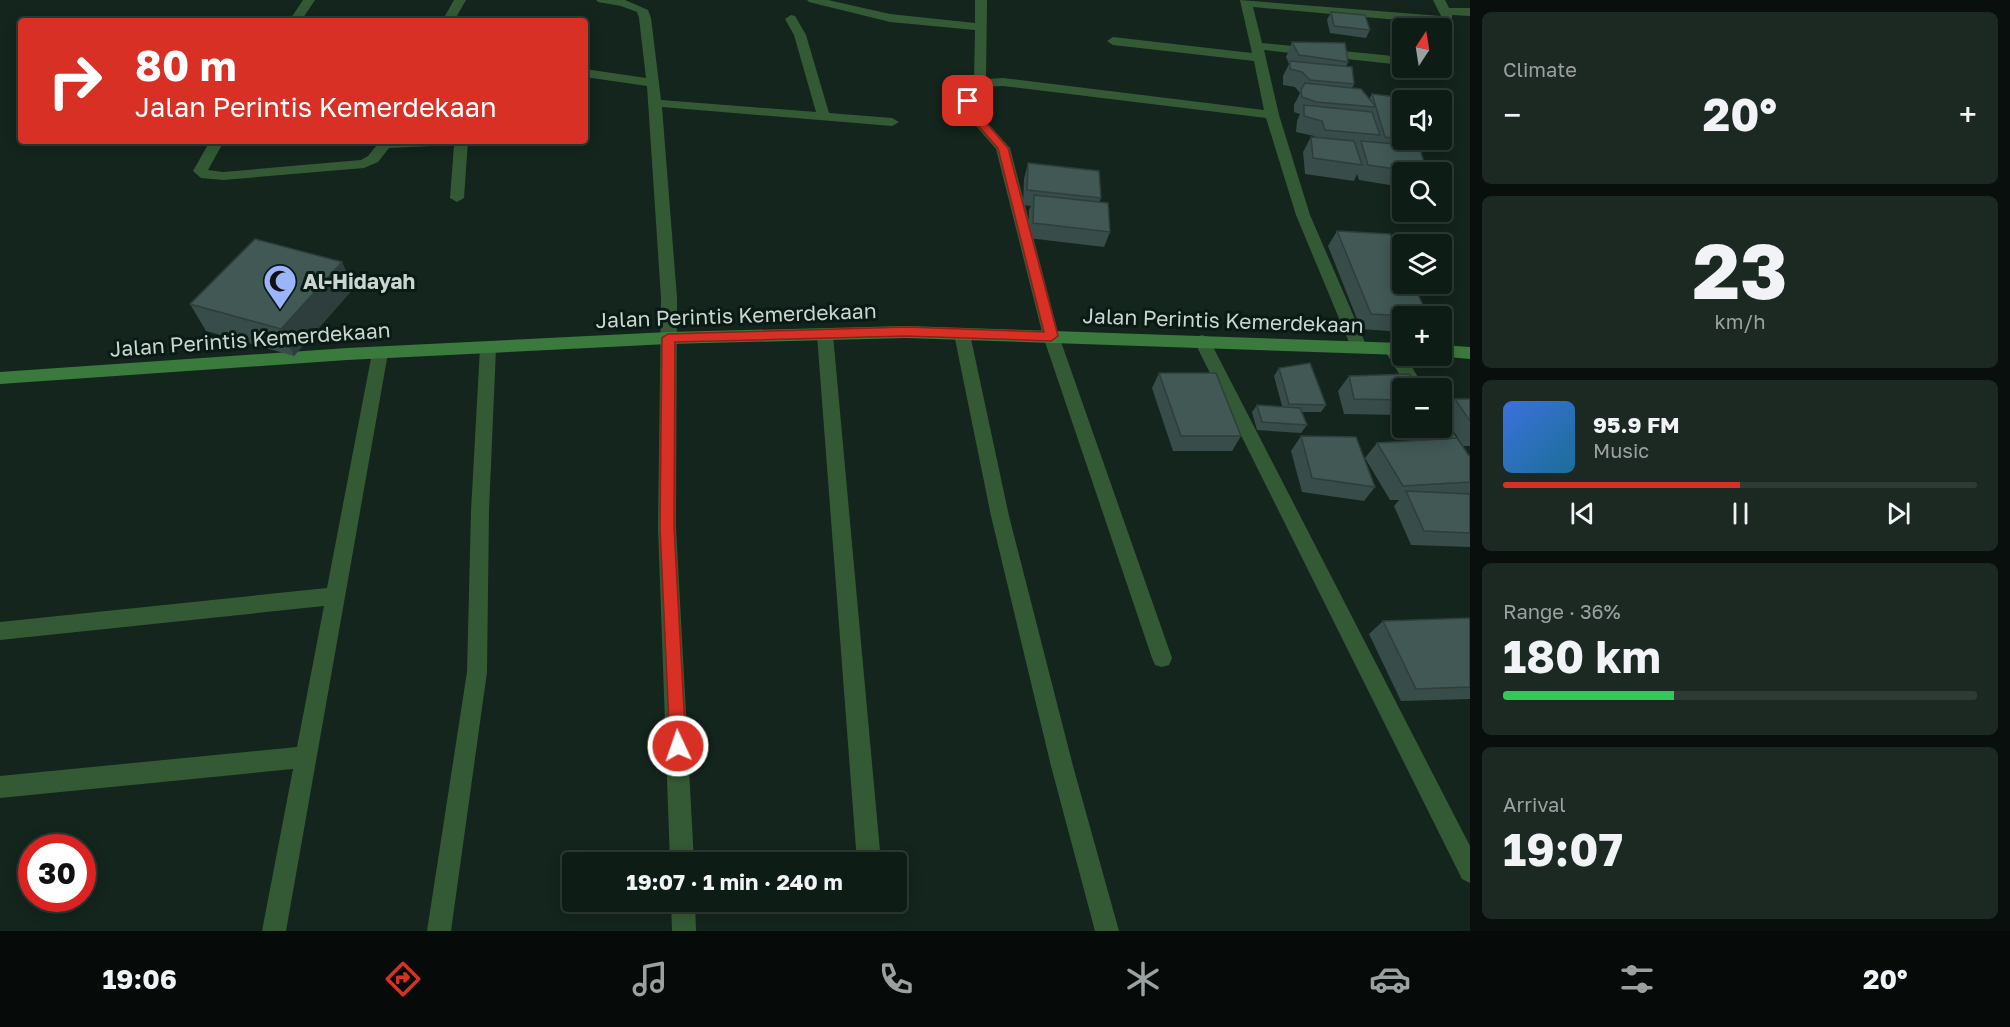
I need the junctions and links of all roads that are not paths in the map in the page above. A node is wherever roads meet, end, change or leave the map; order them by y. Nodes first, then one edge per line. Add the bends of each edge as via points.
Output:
1 (309, 0) edge
2 (460, 0) edge
3 (602, 0) edge
4 (813, 0) edge
5 (981, 0) edge
6 (1439, 0) edge
7 (1246, 1) edge
8 (1446, 11) junction
9 (1470, 12) edge
10 (297, 18) edge
11 (450, 18) edge
12 (791, 19) dead end
13 (981, 27) junction
14 (1113, 41) dead end
15 (1258, 52) junction
16 (1392, 60) edge
17 (588, 73) edge
18 (652, 83) junction
19 (980, 83) junction
20 (655, 103) junction
21 (1272, 115) junction
22 (824, 117) junction
23 (892, 122) dead end
24 (215, 144) edge
25 (385, 144) edge
26 (461, 144) edge
27 (457, 198) dead end
28 (962, 334) junction
29 (825, 335) junction
30 (1051, 336) junction
31 (668, 338) junction
32 (1202, 341) junction
33 (1359, 347) junction
34 (488, 348) junction
35 (1392, 349) edge
36 (1452, 352) edge
37 (380, 353) junction
38 (1470, 353) edge
39 (0, 378) edge
40 (1447, 438) edge
41 (1470, 473) edge
42 (336, 596) junction
43 (0, 632) edge
44 (1162, 657) dead end
45 (307, 757) junction
46 (0, 787) edge
47 (682, 852) edge
48 (868, 852) edge
49 (1470, 871) edge
50 (683, 912) edge
51 (274, 931) edge
52 (439, 931) edge
53 (684, 931) edge
54 (1107, 931) edge

1 - 10 street
2 - 11 street
3 - 18 street via 642,10
4 - 13 street via 890,18
5 - 13 street
6 - 8 street
7 - 8 street via 1431,19 1448,18
7 - 15 street
8 - 9 street
12 - 22 street via 800,35
13 - 19 street
14 - 15 street
15 - 16 street
15 - 21 street
17 - 18 street
18 - 20 street
19 - 21 street via 1003,82
19 - 30 street via 970,90 971,112 1003,148
20 - 22 street
20 - 31 street via 669,298
21 - 33 street via 1303,215
22 - 23 street
24 - 25 street via 200,171 206,175 364,164
26 - 27 street
28 - 29 street, Jalan Perintis Kemerdekaan
28 - 30 street, Jalan Perintis Kemerdekaan
28 - 54 street via 1003,527
29 - 31 street, Jalan Perintis Kemerdekaan
29 - 48 street
30 - 32 street, Jalan Perintis Kemerdekaan
30 - 44 street
31 - 34 street, Jalan Perintis Kemerdekaan
31 - 47 street via 667,527
32 - 33 street, Jalan Perintis Kemerdekaan
32 - 49 street
33 - 35 street, Jalan Perintis Kemerdekaan
34 - 37 street, Jalan Perintis Kemerdekaan
34 - 52 street via 477,672
36 - 38 street
37 - 39 street, Jalan Perintis Kemerdekaan
37 - 42 street
40 - 41 street
42 - 43 street
42 - 45 street
45 - 46 street
45 - 51 street
50 - 53 street

